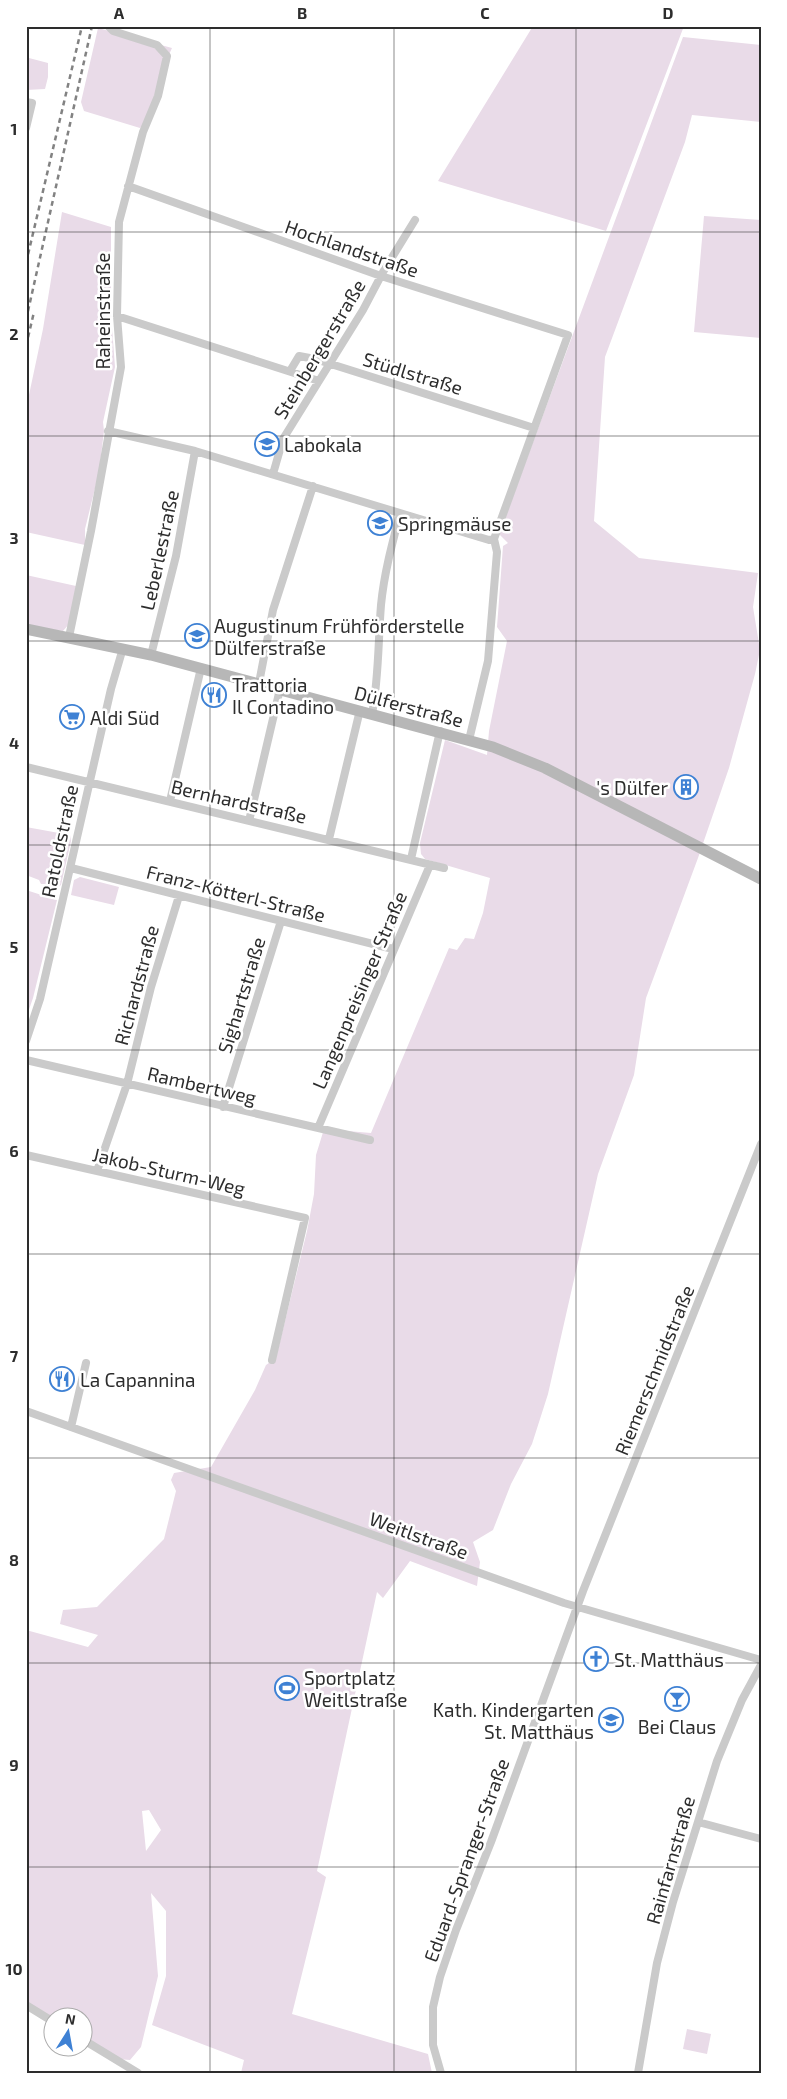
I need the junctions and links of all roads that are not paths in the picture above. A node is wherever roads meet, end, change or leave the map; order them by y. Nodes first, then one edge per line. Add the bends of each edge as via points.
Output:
1 (108, 26) edge
2 (26, 102) edge
3 (26, 128) edge
4 (128, 186) junction
5 (415, 220) dead end
6 (381, 276) junction
7 (117, 316) junction
8 (329, 364) junction
9 (290, 371) junction
10 (318, 381) junction
11 (534, 428) junction
12 (108, 431) junction
13 (195, 450) junction
14 (273, 474) junction
15 (313, 486) junction
16 (400, 514) junction
17 (494, 539) junction
18 (26, 629) edge
19 (69, 637) junction
20 (123, 648) junction
21 (151, 654) junction
22 (201, 668) junction
23 (259, 683) junction
24 (280, 689) junction
25 (360, 710) junction
26 (372, 714) junction
27 (440, 731) junction
28 (469, 740) junction
29 (26, 767) edge
30 (89, 783) junction
31 (170, 801) junction
32 (249, 821) junction
33 (329, 839) junction
34 (411, 859) junction
35 (430, 865) junction
36 (70, 868) junction
37 (444, 868) dead end
38 (761, 879) edge
39 (179, 896) junction
40 (281, 921) junction
41 (393, 949) junction
42 (26, 1041) edge
43 (26, 1060) edge
44 (126, 1084) junction
45 (223, 1107) junction
46 (318, 1128) junction
47 (370, 1140) dead end
48 (761, 1144) edge
49 (26, 1155) edge
50 (97, 1171) junction
51 (272, 1360) dead end
52 (86, 1363) dead end
53 (26, 1411) edge
54 (71, 1427) junction
55 (577, 1608) junction
56 (761, 1660) edge
57 (761, 1665) edge
58 (698, 1822) junction
59 (761, 1839) edge
60 (26, 2005) edge
61 (42, 2015) edge
62 (92, 2045) edge
63 (138, 2073) edge
64 (441, 2073) edge
65 (638, 2073) edge

1 - 4 street, Raheinstraße via 113,31 157,45 167,56 158,96 143,132
2 - 3 street via 32,104
4 - 6 street, Hochlandstraße
4 - 7 street, Raheinstraße via 119,222
5 - 6 street, Steinbergerstraße
6 - 8 street, Steinbergerstraße
6 - 11 street, Hochlandstraße via 568,335
7 - 9 street
7 - 12 street, Raheinstraße via 121,367
8 - 9 street, Stüdlstraße via 299,356
8 - 10 street, Steinbergerstraße
8 - 11 street, Stüdlstraße
9 - 10 street
10 - 14 street, Steinbergerstraße via 283,439
11 - 17 street
12 - 13 street
12 - 19 street, Raheinstraße
13 - 14 street
13 - 21 street, Leberlestraße via 176,556
14 - 15 street
15 - 16 street
15 - 23 street via 273,610
16 - 17 street
16 - 26 street via 381,604 378,677
17 - 28 street via 496,552 488,661
18 - 19 main road, Dülferstraße
19 - 20 main road, Dülferstraße
20 - 21 main road, Dülferstraße
20 - 30 street, Ratoldstraße
21 - 22 main road, Dülferstraße
22 - 23 main road, Dülferstraße
22 - 31 street
23 - 24 main road, Dülferstraße
24 - 25 main road, Dülferstraße
24 - 32 street
25 - 26 main road, Dülferstraße
25 - 33 street
26 - 27 main road, Dülferstraße
27 - 28 main road, Dülferstraße
27 - 34 street
28 - 38 main road, Dülferstraße via 546,768
29 - 30 street, Bernhardstraße
30 - 31 street, Bernhardstraße
30 - 36 street, Ratoldstraße
31 - 32 street, Bernhardstraße
32 - 33 street, Bernhardstraße
33 - 34 street, Bernhardstraße
34 - 35 street, Bernhardstraße
35 - 37 street, Bernhardstraße
35 - 41 street, Langenpreisinger Straße
36 - 39 street, Franz-Kötterl-Straße
36 - 42 street, Ratoldstraße via 40,999
39 - 40 street, Franz-Kötterl-Straße
39 - 44 street, Richardstraße
40 - 41 street, Franz-Kötterl-Straße
40 - 45 street, Sighartstraße
41 - 46 street, Langenpreisinger Straße
43 - 44 street, Rambertweg
44 - 45 street, Rambertweg
44 - 50 street, Richardstraße
45 - 46 street, Rambertweg
46 - 47 street, Rambertweg
48 - 55 street, Riemerschmidstraße
49 - 50 street, Jakob-Sturm-Weg
50 - 51 street, Jakob-Sturm-Weg via 305,1218
52 - 54 street
53 - 54 street, Weitlstraße
54 - 55 street, Weitlstraße
55 - 56 street, Weitlstraße
55 - 64 street, Eduard-Spranger-Straße via 440,1977 433,2007 433,2045
57 - 58 street, Rainfarnstraße via 742,1700 717,1761
58 - 59 street
58 - 65 street, Rainfarnstraße via 658,1963
60 - 61 street
62 - 63 street

